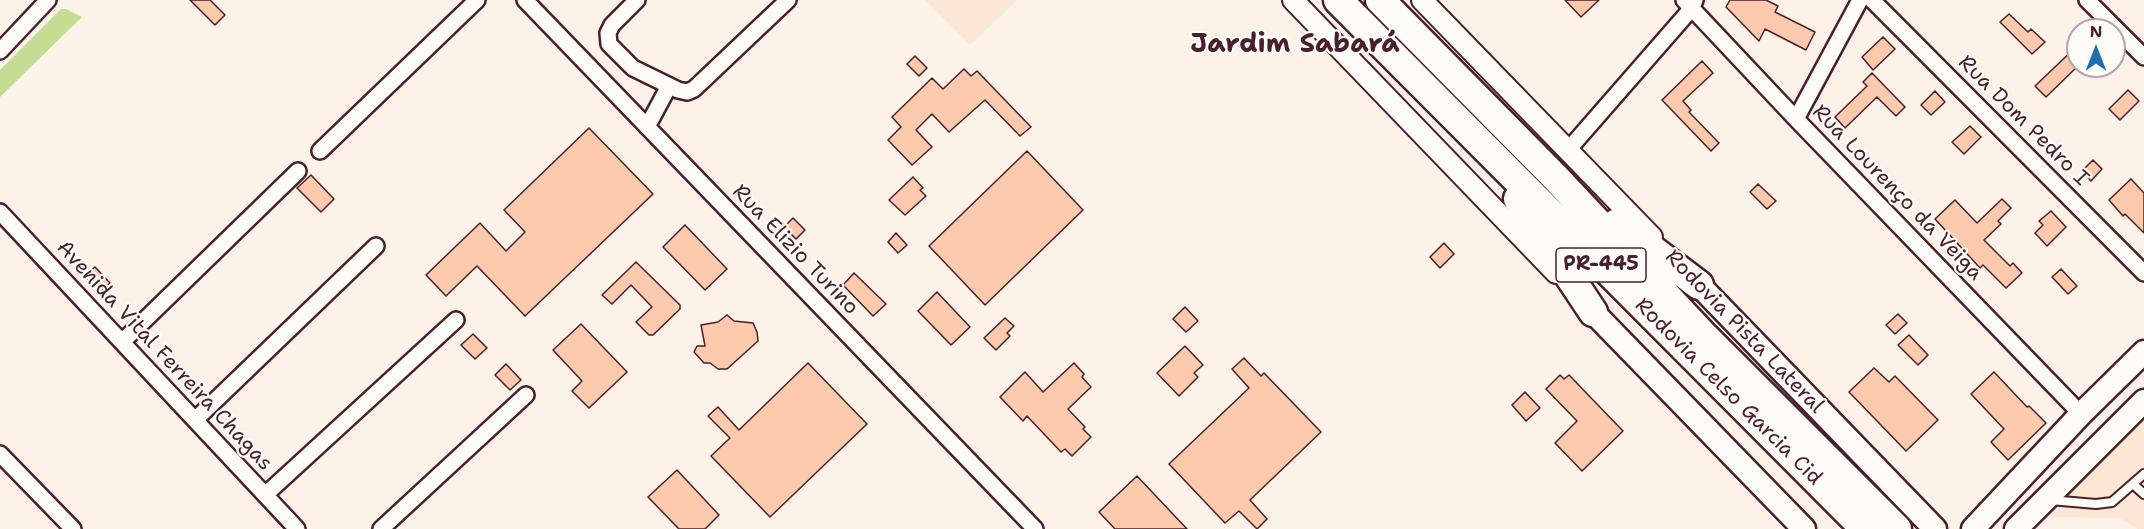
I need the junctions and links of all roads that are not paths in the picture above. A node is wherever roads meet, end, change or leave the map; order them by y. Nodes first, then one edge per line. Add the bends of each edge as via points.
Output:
1 (48, 0) edge
2 (477, 0) edge
3 (525, 0) edge
4 (637, 0) edge
5 (788, 0) edge
6 (1293, 0) edge
7 (1338, 0) edge
8 (1380, 0) edge
9 (1860, 0) edge
10 (1872, 0) edge
11 (2087, 0) edge
12 (1425, 3) edge
13 (1690, 3) edge
14 (0, 51) edge
15 (2144, 57) edge
16 (669, 86) junction
17 (1796, 119) junction
18 (647, 127) junction
19 (1481, 145) junction
20 (1568, 150) junction
21 (320, 151) dead end
22 (298, 171) dead end
23 (1555, 177) junction
24 (0, 212) edge
25 (376, 246) dead end
26 (2144, 273) edge
27 (1699, 285) junction
28 (1593, 312) junction
29 (456, 320) dead end
30 (122, 342) junction
31 (2136, 360) edge
32 (526, 395) dead end
33 (2143, 403) edge
34 (2081, 414) junction
35 (196, 419) junction
36 (0, 454) edge
37 (2144, 474) edge
38 (2134, 485) junction
39 (2144, 494) edge
40 (265, 495) junction
41 (2045, 500) junction
42 (1882, 524) edge
43 (73, 529) edge
44 (297, 529) edge
45 (381, 529) edge
46 (1035, 529) edge
47 (1804, 529) edge
48 (1935, 529) edge
49 (1973, 529) edge
50 (2016, 529) edge

1 - 14 street
2 - 21 street
3 - 18 street, Rua Elizio Turino
4 - 16 street via 612,25 609,44 633,68
5 - 16 street via 694,89 687,92
6 - 28 street, PR-445
7 - 19 highway, Rodovia Celso Garcia Cid / PR-445
8 - 23 highway, Rodovia Celso Garcia Cid / PR-445
9 - 17 street
10 - 26 street, Rua Dom Pedro I
11 - 15 street
12 - 20 street, Rodovia Pista Lateral / PR-445
13 - 17 street, Rua Lourenço da Veiga
13 - 20 street
16 - 18 street
17 - 34 street, Rua Lourenço da Veiga
18 - 46 street, Rua Elizio Turino
19 - 28 highway
19 - 42 highway, Rodovia Celso Garcia Cid / PR-445
20 - 27 street, Rodovia Pista Lateral / PR-445
22 - 30 street
23 - 27 highway
23 - 42 highway, Rodovia Celso Garcia Cid / PR-445
24 - 30 street, Avenida Vital Ferreira Chagas
25 - 35 street
27 - 48 main road, Rodovia Pista Lateral / PR-445
28 - 47 main road, PR-445
29 - 40 street
30 - 35 street, Avenida Vital Ferreira Chagas
31 - 33 main road via 2131,389
31 - 34 main road
32 - 45 street
33 - 41 main road
34 - 49 main road
35 - 40 street, Avenida Vital Ferreira Chagas
36 - 43 street
37 - 38 lane
38 - 39 lane
38 - 41 lane via 2112,502
40 - 44 street, Avenida Vital Ferreira Chagas
41 - 50 main road

